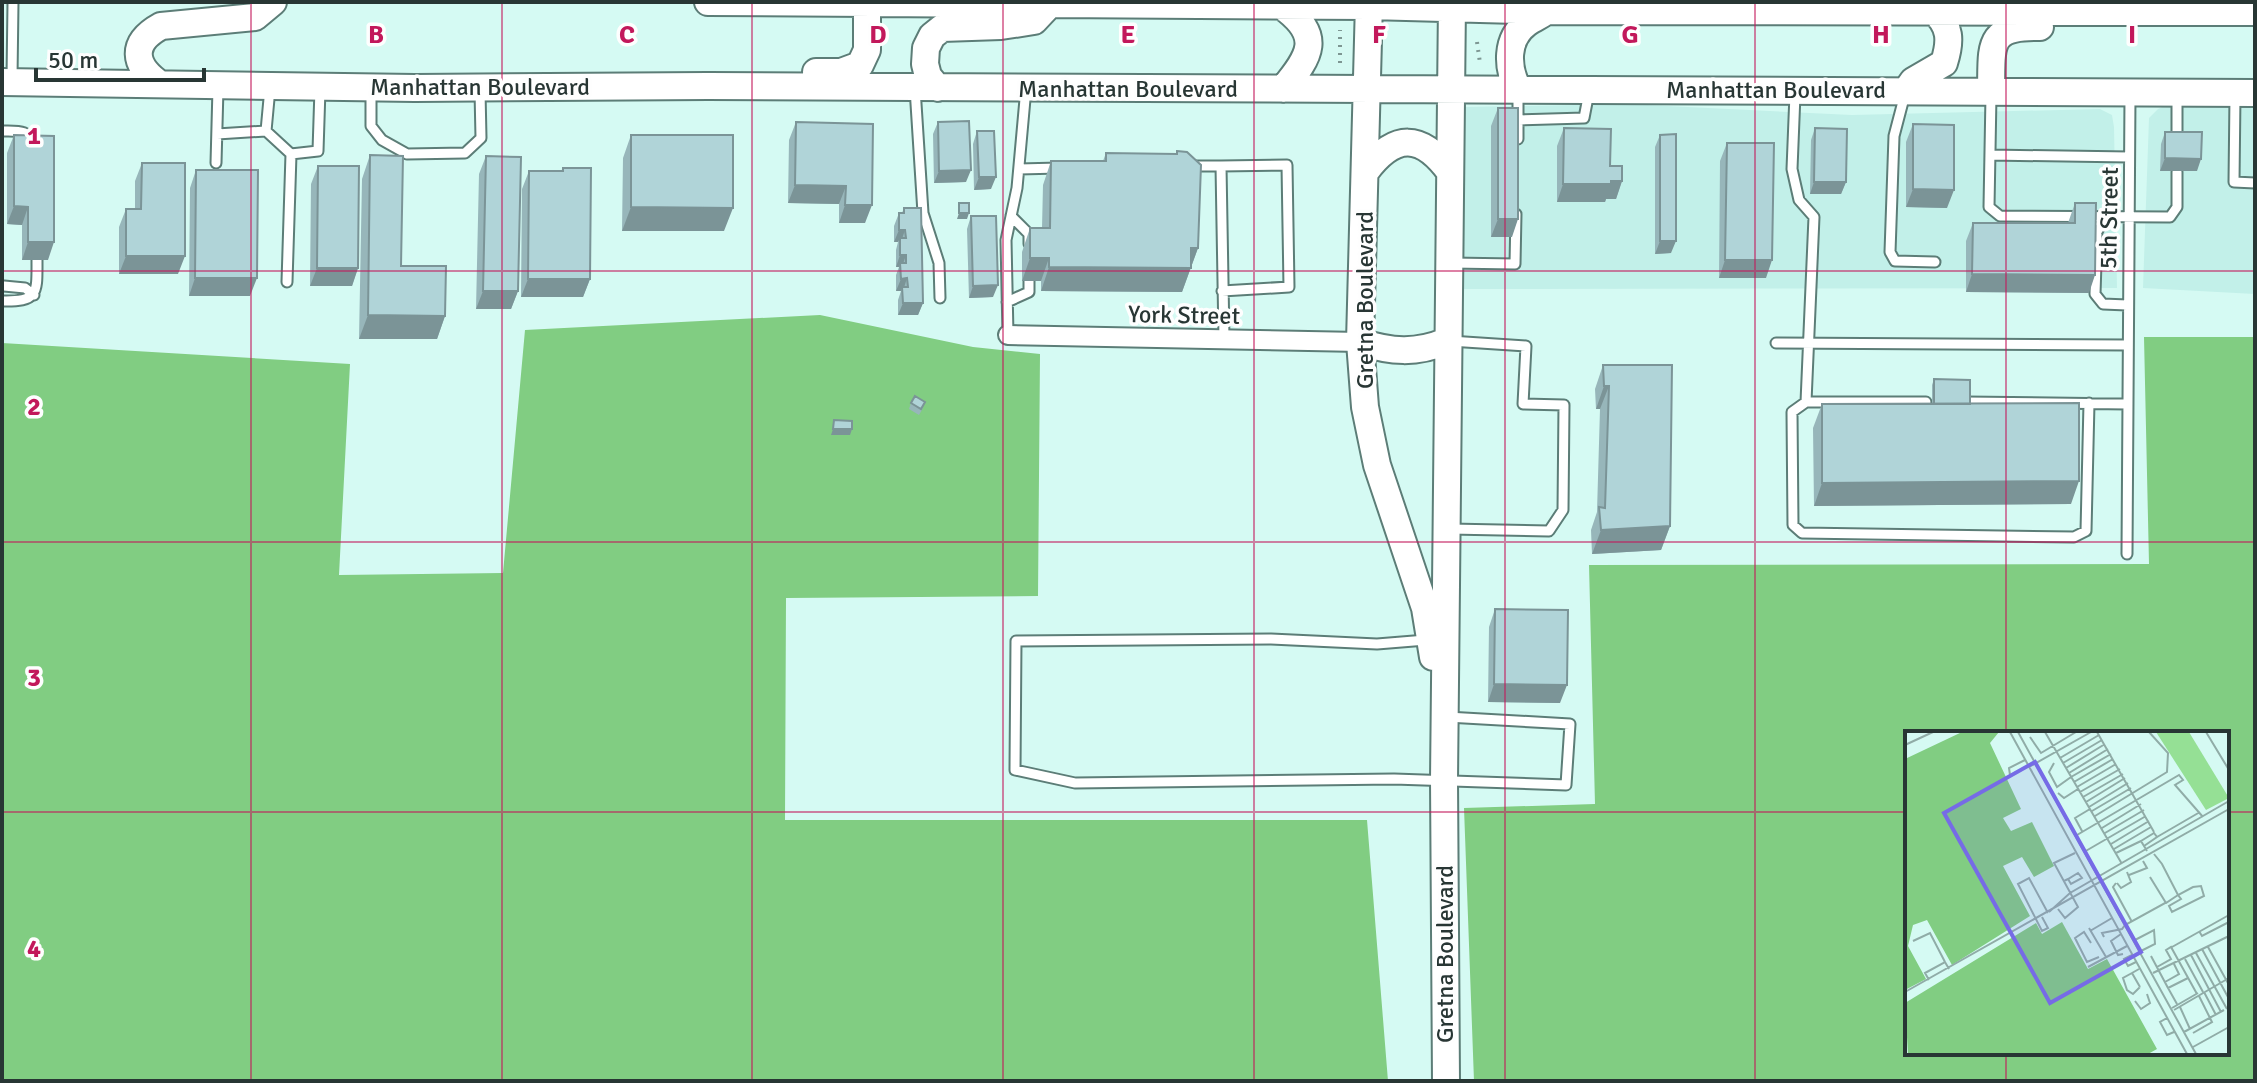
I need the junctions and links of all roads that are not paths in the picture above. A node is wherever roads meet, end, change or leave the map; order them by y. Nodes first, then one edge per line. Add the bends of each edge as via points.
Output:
1 (13, 2) edge
2 (273, 2) edge
3 (708, 2) edge
4 (867, 2) edge
5 (1066, 3) edge
6 (1232, 4) edge
7 (1369, 4) edge
8 (1452, 5) edge
9 (1282, 6) junction
10 (1933, 6) edge
11 (1542, 7) edge
12 (1990, 7) edge
13 (2112, 7) edge
14 (2251, 9) edge
15 (7, 82) edge
16 (160, 84) junction
17 (219, 85) junction
18 (271, 86) junction
19 (320, 86) junction
20 (708, 86) junction
21 (371, 87) junction
22 (480, 87) junction
23 (926, 88) junction
24 (1026, 88) junction
25 (1283, 89) junction
26 (1453, 89) junction
27 (1518, 89) junction
28 (1590, 89) junction
29 (1367, 90) junction
30 (1795, 90) junction
31 (1906, 91) junction
32 (1991, 91) junction
33 (2130, 92) junction
34 (2177, 92) junction
35 (2245, 93) edge
36 (1519, 120) junction
37 (2, 131) edge
38 (266, 131) junction
39 (217, 134) junction
40 (2177, 141) edge
41 (1518, 152) edge
42 (35, 154) edge
43 (291, 154) junction
44 (1990, 155) junction
45 (2129, 157) junction
46 (216, 163) dead end
47 (1221, 166) junction
48 (1174, 167) edge
49 (1065, 168) edge
50 (1019, 169) junction
51 (1366, 171) junction
52 (1450, 172) junction
53 (2177, 172) edge
54 (2255, 183) edge
55 (1516, 200) edge
56 (1011, 216) junction
57 (2105, 217) junction
58 (2128, 217) junction
59 (1029, 252) edge
60 (37, 260) edge
61 (1935, 262) dead end
62 (1448, 263) junction
63 (1029, 281) edge
64 (287, 282) dead end
65 (4, 286) edge
66 (1222, 291) junction
67 (34, 295) junction
68 (940, 298) dead end
69 (2, 301) edge
70 (1007, 302) junction
71 (2127, 305) junction
72 (1008, 335) joint
73 (1224, 339) junction
74 (1447, 341) junction
75 (1360, 342) junction
76 (1808, 342) junction
77 (1776, 343) dead end
78 (2127, 345) junction
79 (1806, 402) junction
80 (1926, 402) edge
81 (1966, 402) edge
82 (2089, 403) junction
83 (2127, 404) junction
84 (1446, 529) junction
85 (2127, 554) dead end
86 (1430, 640) junction
87 (1444, 717) junction
88 (1444, 780) junction
89 (1446, 1081) edge

1 - 15 lane
2 - 16 street via 255,17 161,26 149,32 141,43 140,66
3 - 4 street
4 - 5 street
4 - 20 street via 867,50 860,65 841,72 732,72
5 - 6 street
5 - 23 street via 1034,21 942,28 926,48
6 - 9 street
7 - 8 street
7 - 9 street
7 - 29 street, Gretna Boulevard
8 - 11 street
8 - 26 street, Gretna Boulevard
9 - 25 street via 1298,17 1308,34 1304,63
10 - 11 street
10 - 12 street
10 - 31 street via 1949,30 1949,48 1944,63
11 - 27 street via 1524,24 1508,59
12 - 13 street
13 - 14 street
13 - 32 street via 2107,22 2097,27 2003,31 1992,57
15 - 16 street, Manhattan Boulevard
16 - 17 street, Manhattan Boulevard
17 - 18 street, Manhattan Boulevard
17 - 39 lane
18 - 19 street, Manhattan Boulevard
18 - 38 lane
19 - 21 street, Manhattan Boulevard
19 - 43 lane via 318,151
20 - 22 street, Manhattan Boulevard
20 - 23 street, Manhattan Boulevard
21 - 22 street, Manhattan Boulevard
21 - 22 lane via 371,126 382,140 407,154 465,153 481,138
23 - 24 street, Manhattan Boulevard
23 - 68 lane via 923,213 939,263
24 - 25 street, Manhattan Boulevard
24 - 50 lane
25 - 29 street, Manhattan Boulevard
26 - 27 street, Manhattan Boulevard
26 - 29 street, Manhattan Boulevard
26 - 52 street, Gretna Boulevard
27 - 28 street, Manhattan Boulevard
27 - 36 lane
28 - 30 street, Manhattan Boulevard
28 - 36 lane via 1584,118
29 - 51 street, Gretna Boulevard
30 - 31 street, Manhattan Boulevard
30 - 76 lane via 1792,169 1799,200 1814,217
31 - 32 street, Manhattan Boulevard
31 - 61 lane via 1894,136 1890,252 1895,261
32 - 33 street, Manhattan Boulevard
32 - 44 lane
33 - 34 street, Manhattan Boulevard
33 - 45 lane, 5th Street
34 - 35 street, Manhattan Boulevard
34 - 40 lane
35 - 54 lane via 2234,182
36 - 41 lane
37 - 42 lane via 27,133
38 - 39 lane
38 - 43 lane
39 - 46 lane
43 - 64 lane
44 - 45 lane
44 - 57 lane via 1989,207 2000,216
45 - 58 lane, 5th Street
47 - 48 lane
47 - 66 lane
47 - 66 lane via 1287,165 1289,287
49 - 50 lane
50 - 56 lane
51 - 52 street via 1380,152 1400,143 1436,153
51 - 75 street, Gretna Boulevard
52 - 62 street, Gretna Boulevard
53 - 58 lane via 2177,207 2170,217
55 - 62 lane via 1515,264
56 - 59 lane via 1029,234
56 - 70 lane
57 - 58 lane
57 - 71 lane via 2097,232 2095,294 2103,304
58 - 71 lane, 5th Street
60 - 67 lane
62 - 74 street, Gretna Boulevard
63 - 70 lane via 1029,292
65 - 67 lane via 25,288
66 - 73 lane
67 - 69 lane via 26,301
70 - 72 lane
71 - 78 lane, 5th Street
72 - 73 street, York Street
73 - 75 street, York Street
74 - 75 street via 1425,350 1382,349
74 - 84 street, Gretna Boulevard
74 - 84 lane via 1526,346 1523,404 1564,405 1563,510 1549,531
75 - 86 street, Gretna Boulevard via 1377,465 1425,608
76 - 77 lane
76 - 78 lane
76 - 79 lane
78 - 83 lane, 5th Street
79 - 80 lane
79 - 82 lane via 1792,412 1793,525 1802,533 2074,537 2086,531
81 - 82 lane
82 - 83 lane
83 - 85 lane, 5th Street
84 - 87 street, Gretna Boulevard
86 - 88 street, Gretna Boulevard
86 - 88 lane via 1016,641 1015,770 1075,783
87 - 88 street, Gretna Boulevard
87 - 88 lane via 1570,724 1566,785
88 - 89 street, Gretna Boulevard

